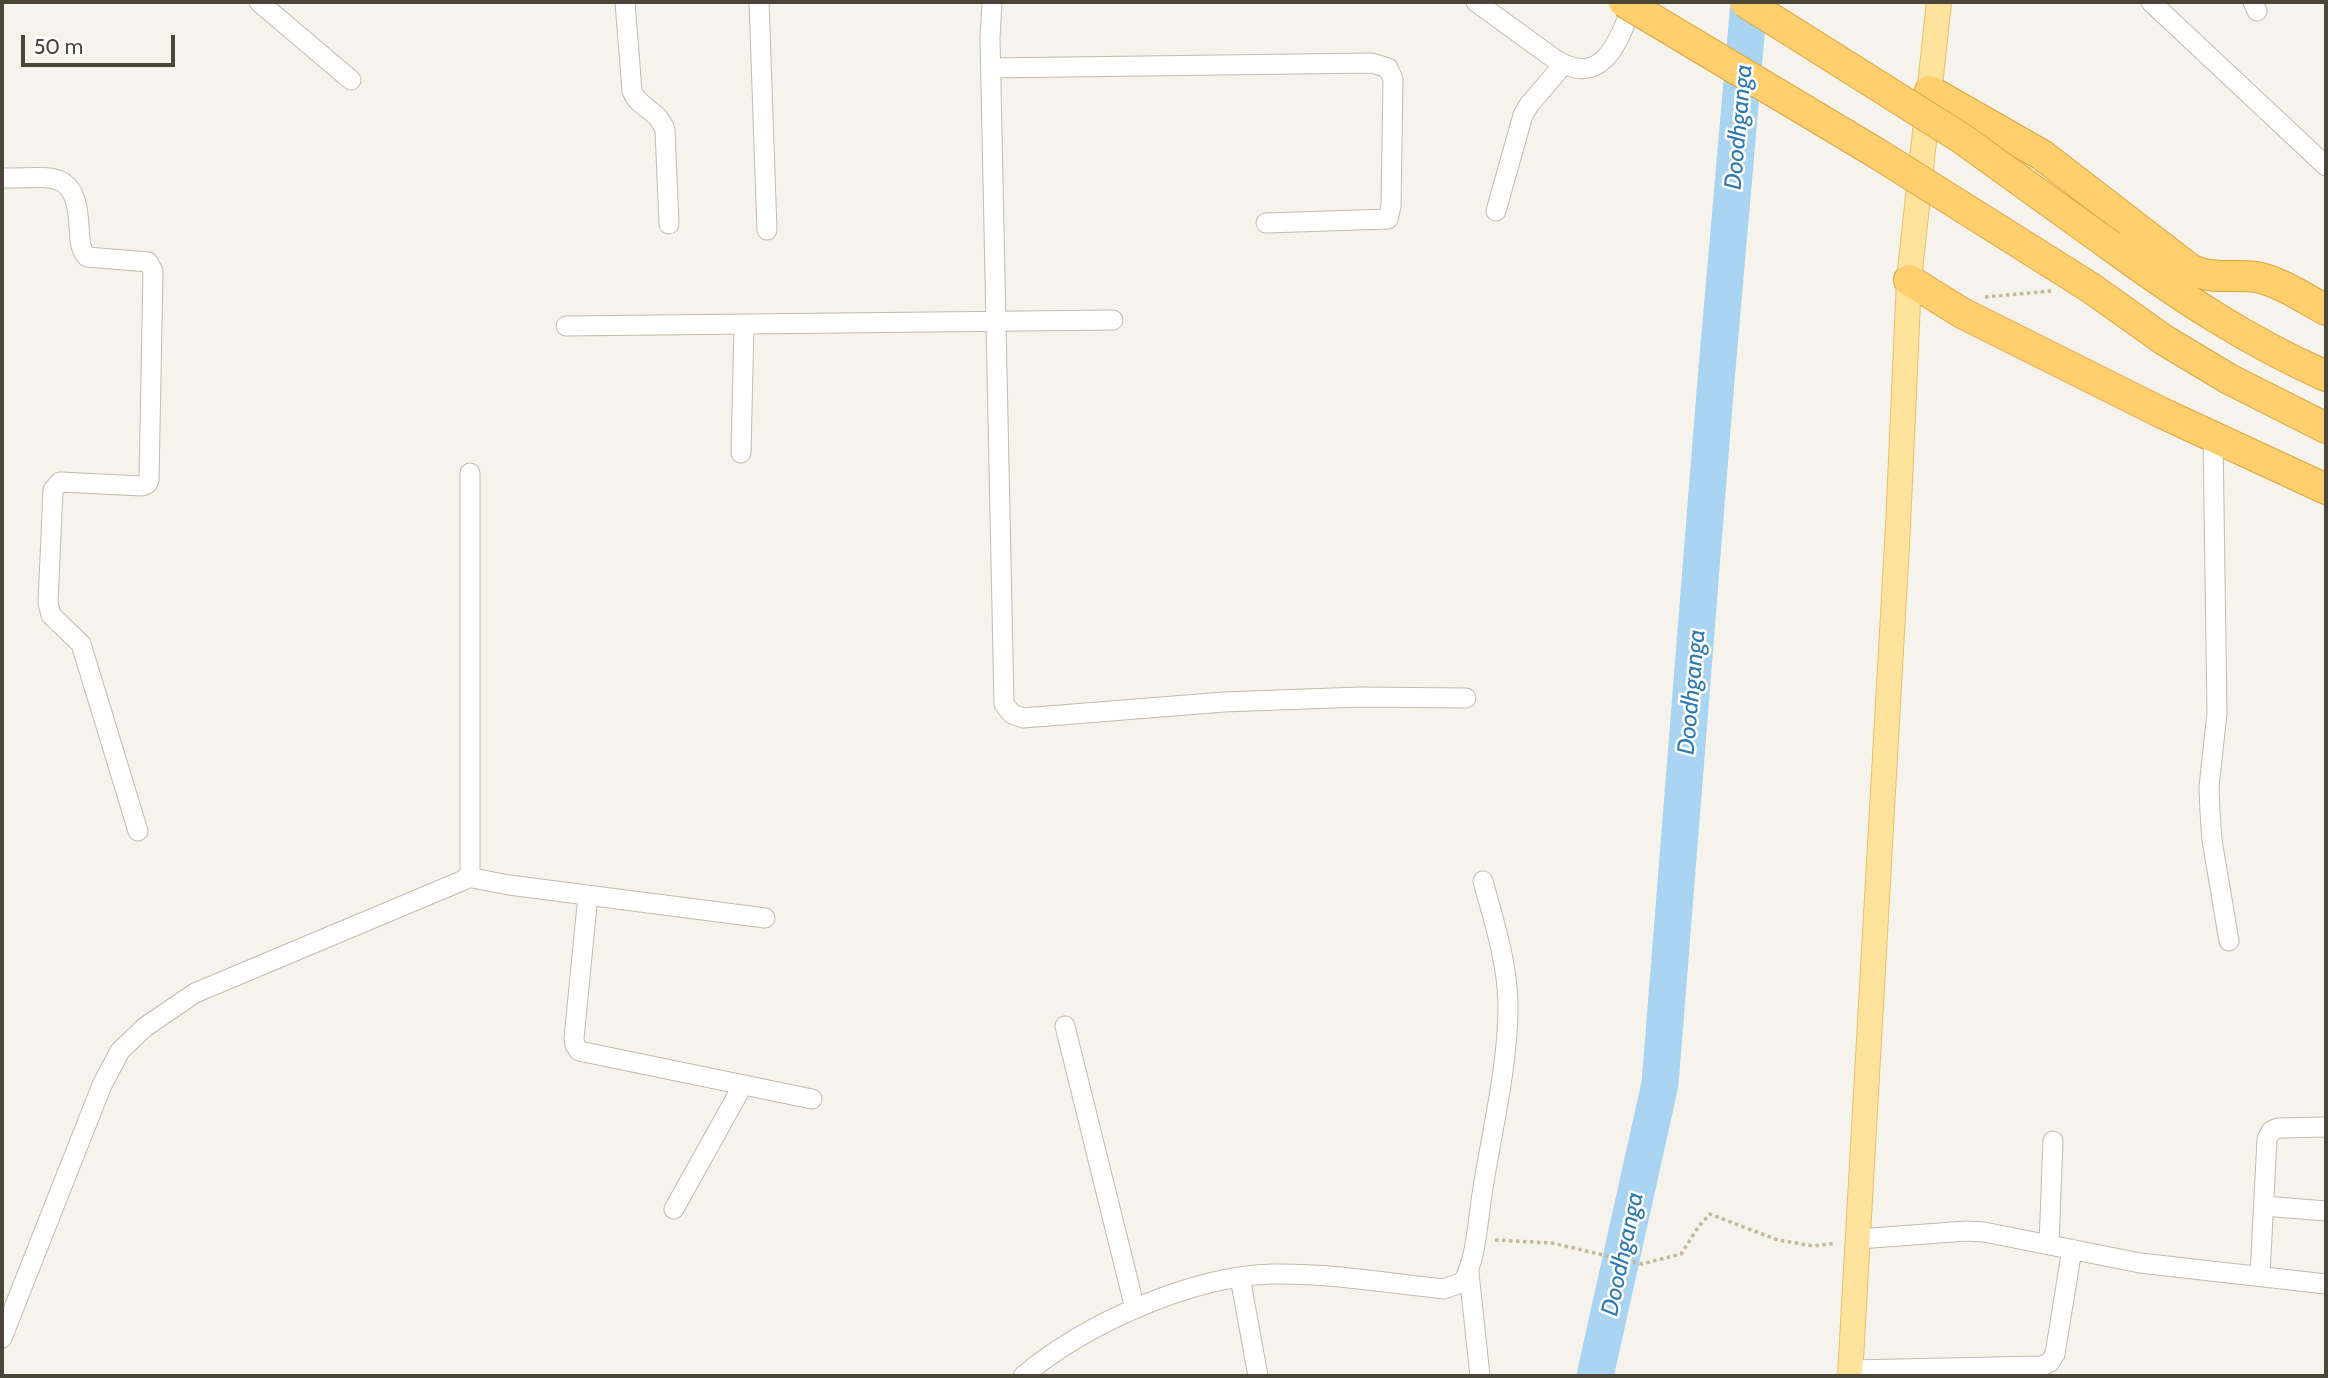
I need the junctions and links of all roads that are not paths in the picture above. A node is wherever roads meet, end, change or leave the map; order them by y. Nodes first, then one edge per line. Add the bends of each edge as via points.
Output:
1 (259, 2) edge
2 (625, 2) edge
3 (759, 2) edge
4 (992, 2) edge
5 (1476, 2) edge
6 (1625, 2) edge
7 (1634, 2) edge
8 (1745, 2) edge
9 (1939, 2) edge
10 (2151, 2) edge
11 (1563, 65) junction
12 (991, 68) junction
13 (351, 80) dead end
14 (1930, 91) junction
15 (2326, 166) edge
16 (2, 178) edge
17 (1496, 211) dead end
18 (1265, 223) dead end
19 (668, 224) dead end
20 (767, 230) dead end
21 (1909, 280) junction
22 (2326, 310) edge
23 (995, 320) junction
24 (1112, 320) dead end
25 (744, 325) junction
26 (566, 326) dead end
27 (2326, 376) edge
28 (2326, 428) edge
29 (2213, 437) junction
30 (740, 453) dead end
31 (470, 473) dead end
32 (2326, 489) edge
33 (1466, 698) dead end
34 (138, 831) dead end
35 (467, 877) junction
36 (1483, 881) dead end
37 (588, 895) junction
38 (765, 918) dead end
39 (2229, 941) dead end
40 (1065, 1026) dead end
41 (743, 1085) junction
42 (812, 1099) dead end
43 (2326, 1127) edge
44 (2053, 1141) dead end
45 (2264, 1206) junction
46 (674, 1209) dead end
47 (2326, 1211) edge
48 (1859, 1239) junction
49 (2049, 1244) junction
50 (2072, 1249) junction
51 (1469, 1273) junction
52 (2260, 1275) junction
53 (1240, 1277) junction
54 (2326, 1284) edge
55 (1135, 1308) junction
56 (2, 1338) edge
57 (1851, 1373) edge
58 (1023, 1376) edge
59 (1258, 1376) edge
60 (1480, 1376) edge

1 - 13 street
2 - 19 street via 632,91 635,99 662,120 665,130
3 - 20 street
4 - 12 street
5 - 11 street
6 - 28 highway, bridge via 1878,154 2091,288 2164,340
7 - 11 street via 1615,48 1603,61 1580,69
8 - 27 highway, bridge via 1961,138 2177,294 2235,331
9 - 14 main road
10 - 15 street
11 - 17 street via 1523,115
12 - 18 street via 1359,63 1388,68 1393,79 1388,219
12 - 23 street
14 - 21 main road
14 - 22 highway via 2042,155 2190,269 2201,275 2274,282
16 - 34 street via 66,183 78,206 80,243 87,257 148,262 153,271 149,480 142,486 56,485 48,603 51,615 81,644
21 - 29 highway via 1962,313
21 - 48 main road
23 - 24 street
23 - 25 street
23 - 33 street via 1002,692 1012,713 1023,719 1224,702
25 - 26 street
25 - 30 street
29 - 32 highway
29 - 39 street via 2217,713 2209,787 2211,840
31 - 35 street via 471,860
35 - 37 street
35 - 56 street via 195,993 145,1027 120,1051 102,1085
36 - 51 street via 1506,970 1508,1007
37 - 38 street
37 - 41 street via 574,1038 579,1051
40 - 55 street
41 - 42 street
41 - 46 street
43 - 45 street via 2271,1131
44 - 49 street
45 - 47 street
45 - 52 street
48 - 49 street via 1966,1231
48 - 57 main road
49 - 50 street
50 - 52 street via 2140,1263
50 - 57 street via 2055,1354 2042,1367
51 - 53 street via 1464,1282 1444,1289 1307,1276
51 - 60 street
52 - 54 street
53 - 55 street
53 - 59 street
55 - 58 street via 1093,1327

